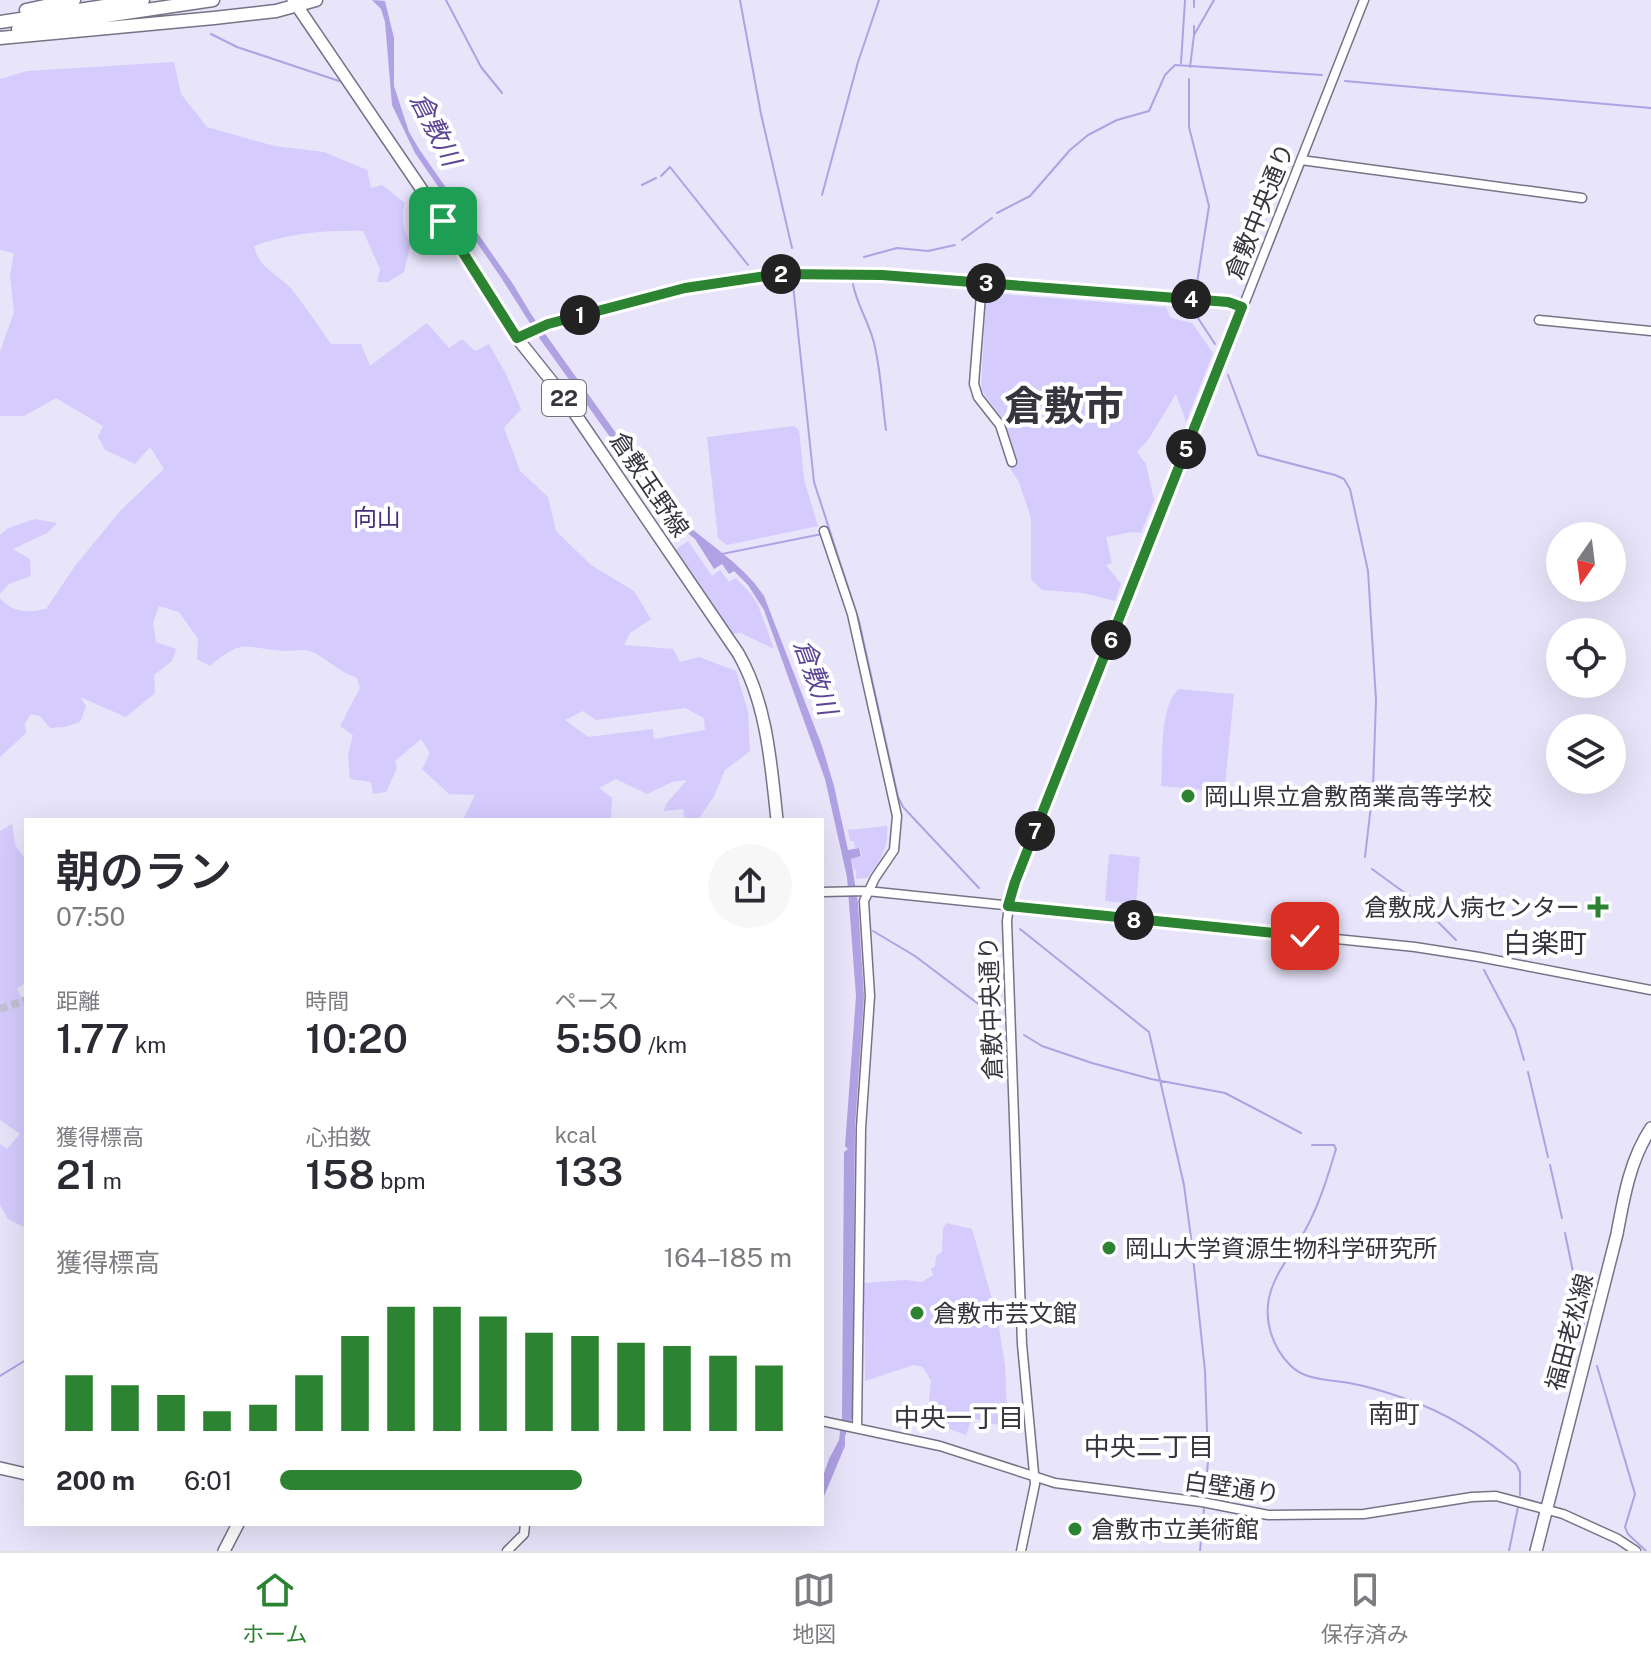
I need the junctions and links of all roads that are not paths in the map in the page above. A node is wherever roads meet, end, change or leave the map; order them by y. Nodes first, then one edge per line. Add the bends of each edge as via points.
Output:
1 (74, 0) edge
2 (143, 0) edge
3 (213, 0) edge
4 (316, 0) edge
5 (1364, 0) edge
6 (295, 3) edge
7 (0, 19) edge
8 (0, 35) edge
9 (1301, 160) junction
10 (1582, 198) dead end
11 (982, 282) junction
12 (1242, 307) junction
13 (1539, 320) dead end
14 (1651, 331) edge
15 (521, 335) junction
16 (1012, 462) dead end
17 (825, 534) dead end
18 (777, 818) edge
19 (867, 891) junction
20 (824, 892) edge
21 (1008, 906) junction
22 (1651, 990) edge
23 (1651, 1128) edge
24 (824, 1421) edge
25 (849, 1426) junction
26 (0, 1468) edge
27 (24, 1474) edge
28 (1035, 1477) junction
29 (1546, 1509) junction
30 (233, 1526) edge
31 (525, 1526) edge
32 (224, 1551) edge
33 (507, 1551) edge
34 (1021, 1551) edge
35 (1536, 1551) edge
36 (1636, 1551) edge

1 - 7 highway
2 - 7 highway
3 - 8 highway
4 - 6 highway
5 - 9 street, 倉敷中央通り
6 - 8 highway via 214,18
6 - 15 main road, 倉敷玉野線 / 22
9 - 10 street
9 - 12 street, 倉敷中央通り
11 - 12 street
11 - 15 street via 859,273 755,276 685,288
11 - 16 street via 974,384 1000,425
12 - 21 street, 倉敷中央通り
13 - 14 street
15 - 18 main road, 倉敷玉野線 / 22 via 537,366 561,393 742,659 762,714
17 - 19 street via 852,614 897,816 894,850
19 - 20 street
19 - 21 street
19 - 25 street via 870,996
21 - 22 street via 1415,947
21 - 28 street, 倉敷中央通り via 1022,1344
23 - 29 main road, 福田老松線 via 1626,1188
24 - 25 street, 白壁通り
25 - 28 street, 白壁通り via 940,1446
26 - 27 main road
28 - 29 street, 白壁通り via 1276,1516 1364,1514 1481,1496
28 - 34 street, 倉敷中央通り
29 - 35 main road, 福田老松線
29 - 36 street, 白壁通り
30 - 32 main road
31 - 33 street

